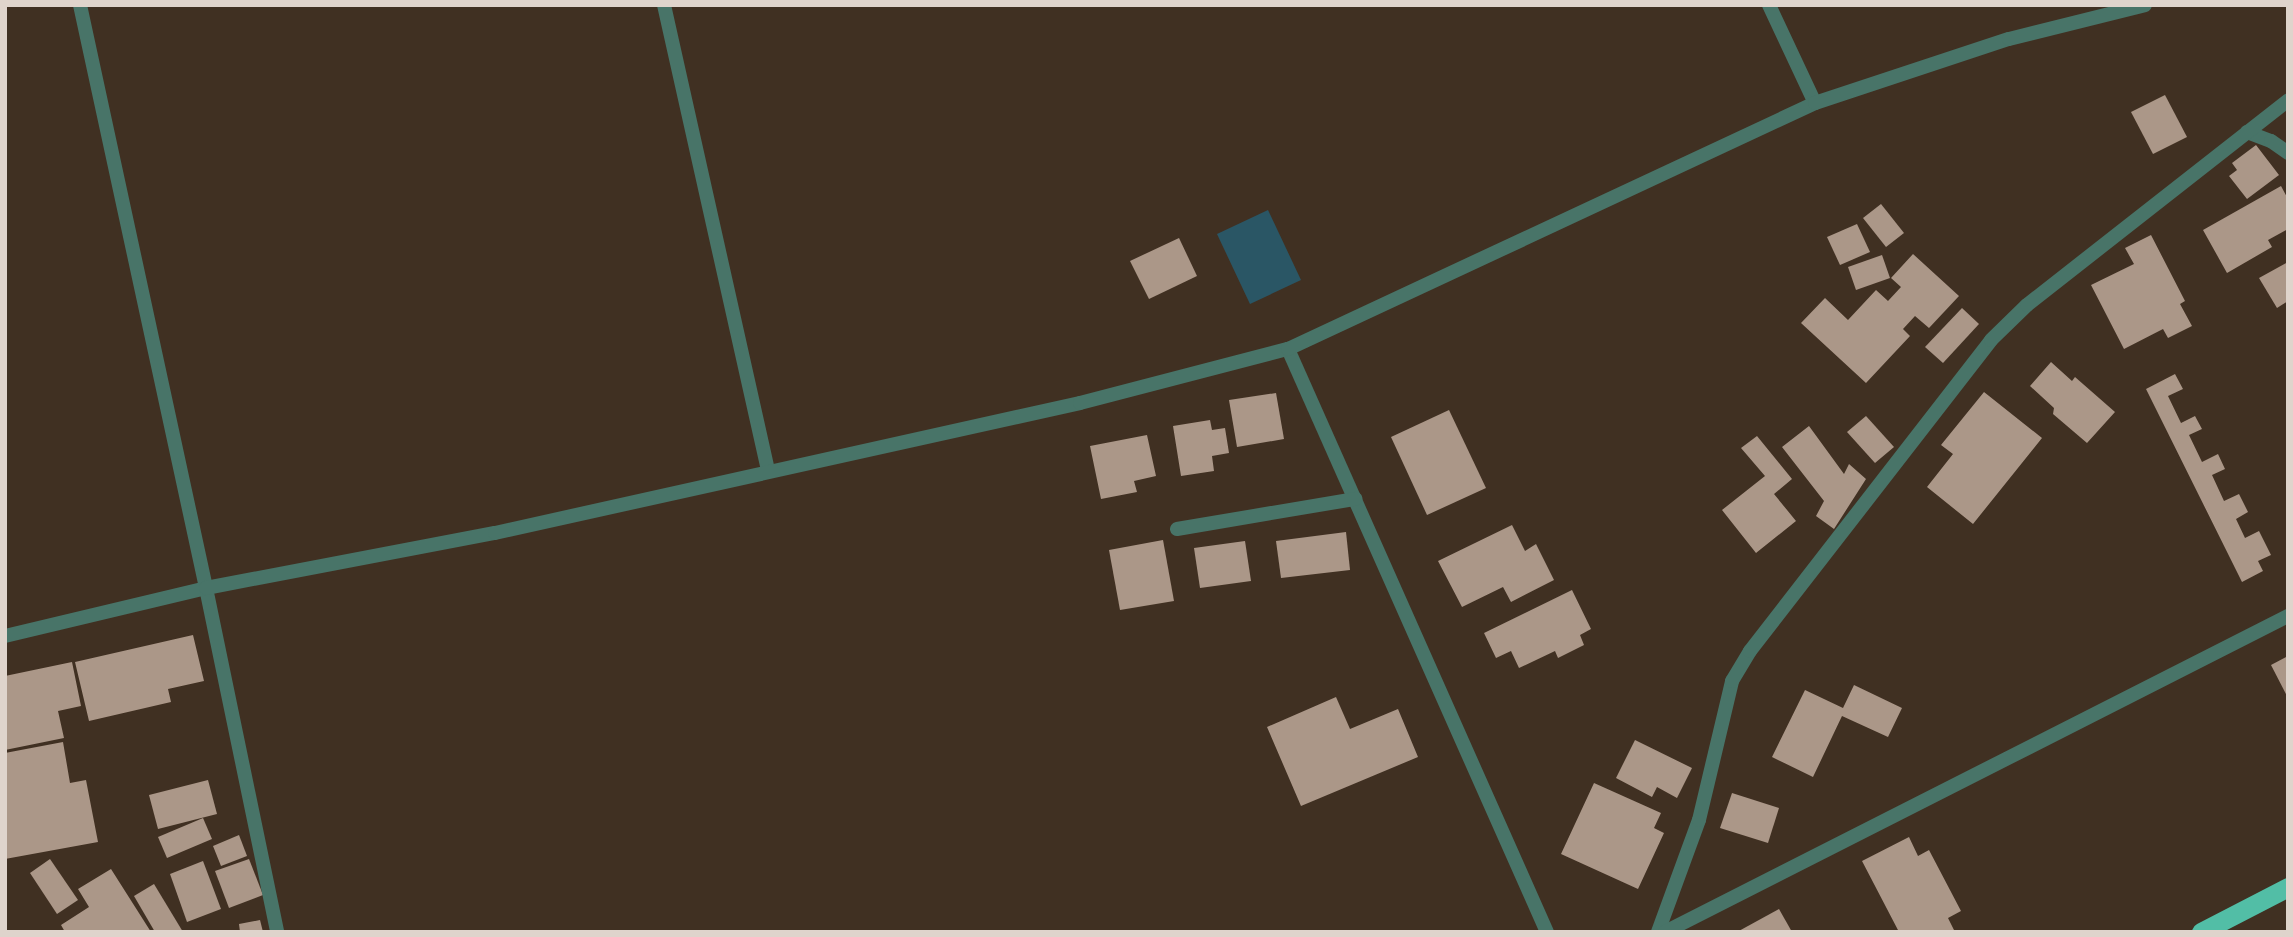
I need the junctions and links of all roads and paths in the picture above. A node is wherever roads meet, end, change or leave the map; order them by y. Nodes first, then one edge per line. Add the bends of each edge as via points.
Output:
1 (80, 5) edge
2 (664, 5) edge
3 (1769, 5) edge
4 (2146, 5) edge
5 (2288, 100) edge
6 (1815, 103) junction
7 (2247, 132) junction
8 (2288, 153) edge
9 (1288, 349) junction
10 (768, 471) junction
11 (1355, 499) junction
12 (1177, 529) dead end
13 (206, 588) junction
14 (2288, 616) edge
15 (5, 636) edge
16 (2288, 887) edge
17 (277, 932) edge
18 (1547, 932) edge
19 (1658, 932) edge
20 (1665, 932) edge
21 (2201, 932) edge

1 - 13 street
2 - 10 street
3 - 6 street
4 - 6 street via 2009,38
5 - 7 street
6 - 9 street
7 - 8 street
7 - 19 street via 2027,305 1991,340 1750,651 1732,681 1699,820
9 - 10 street via 1080,403
9 - 11 street
10 - 13 street via 495,533
11 - 12 street
11 - 18 street
13 - 15 street
13 - 17 street
14 - 20 street
16 - 21 highway

